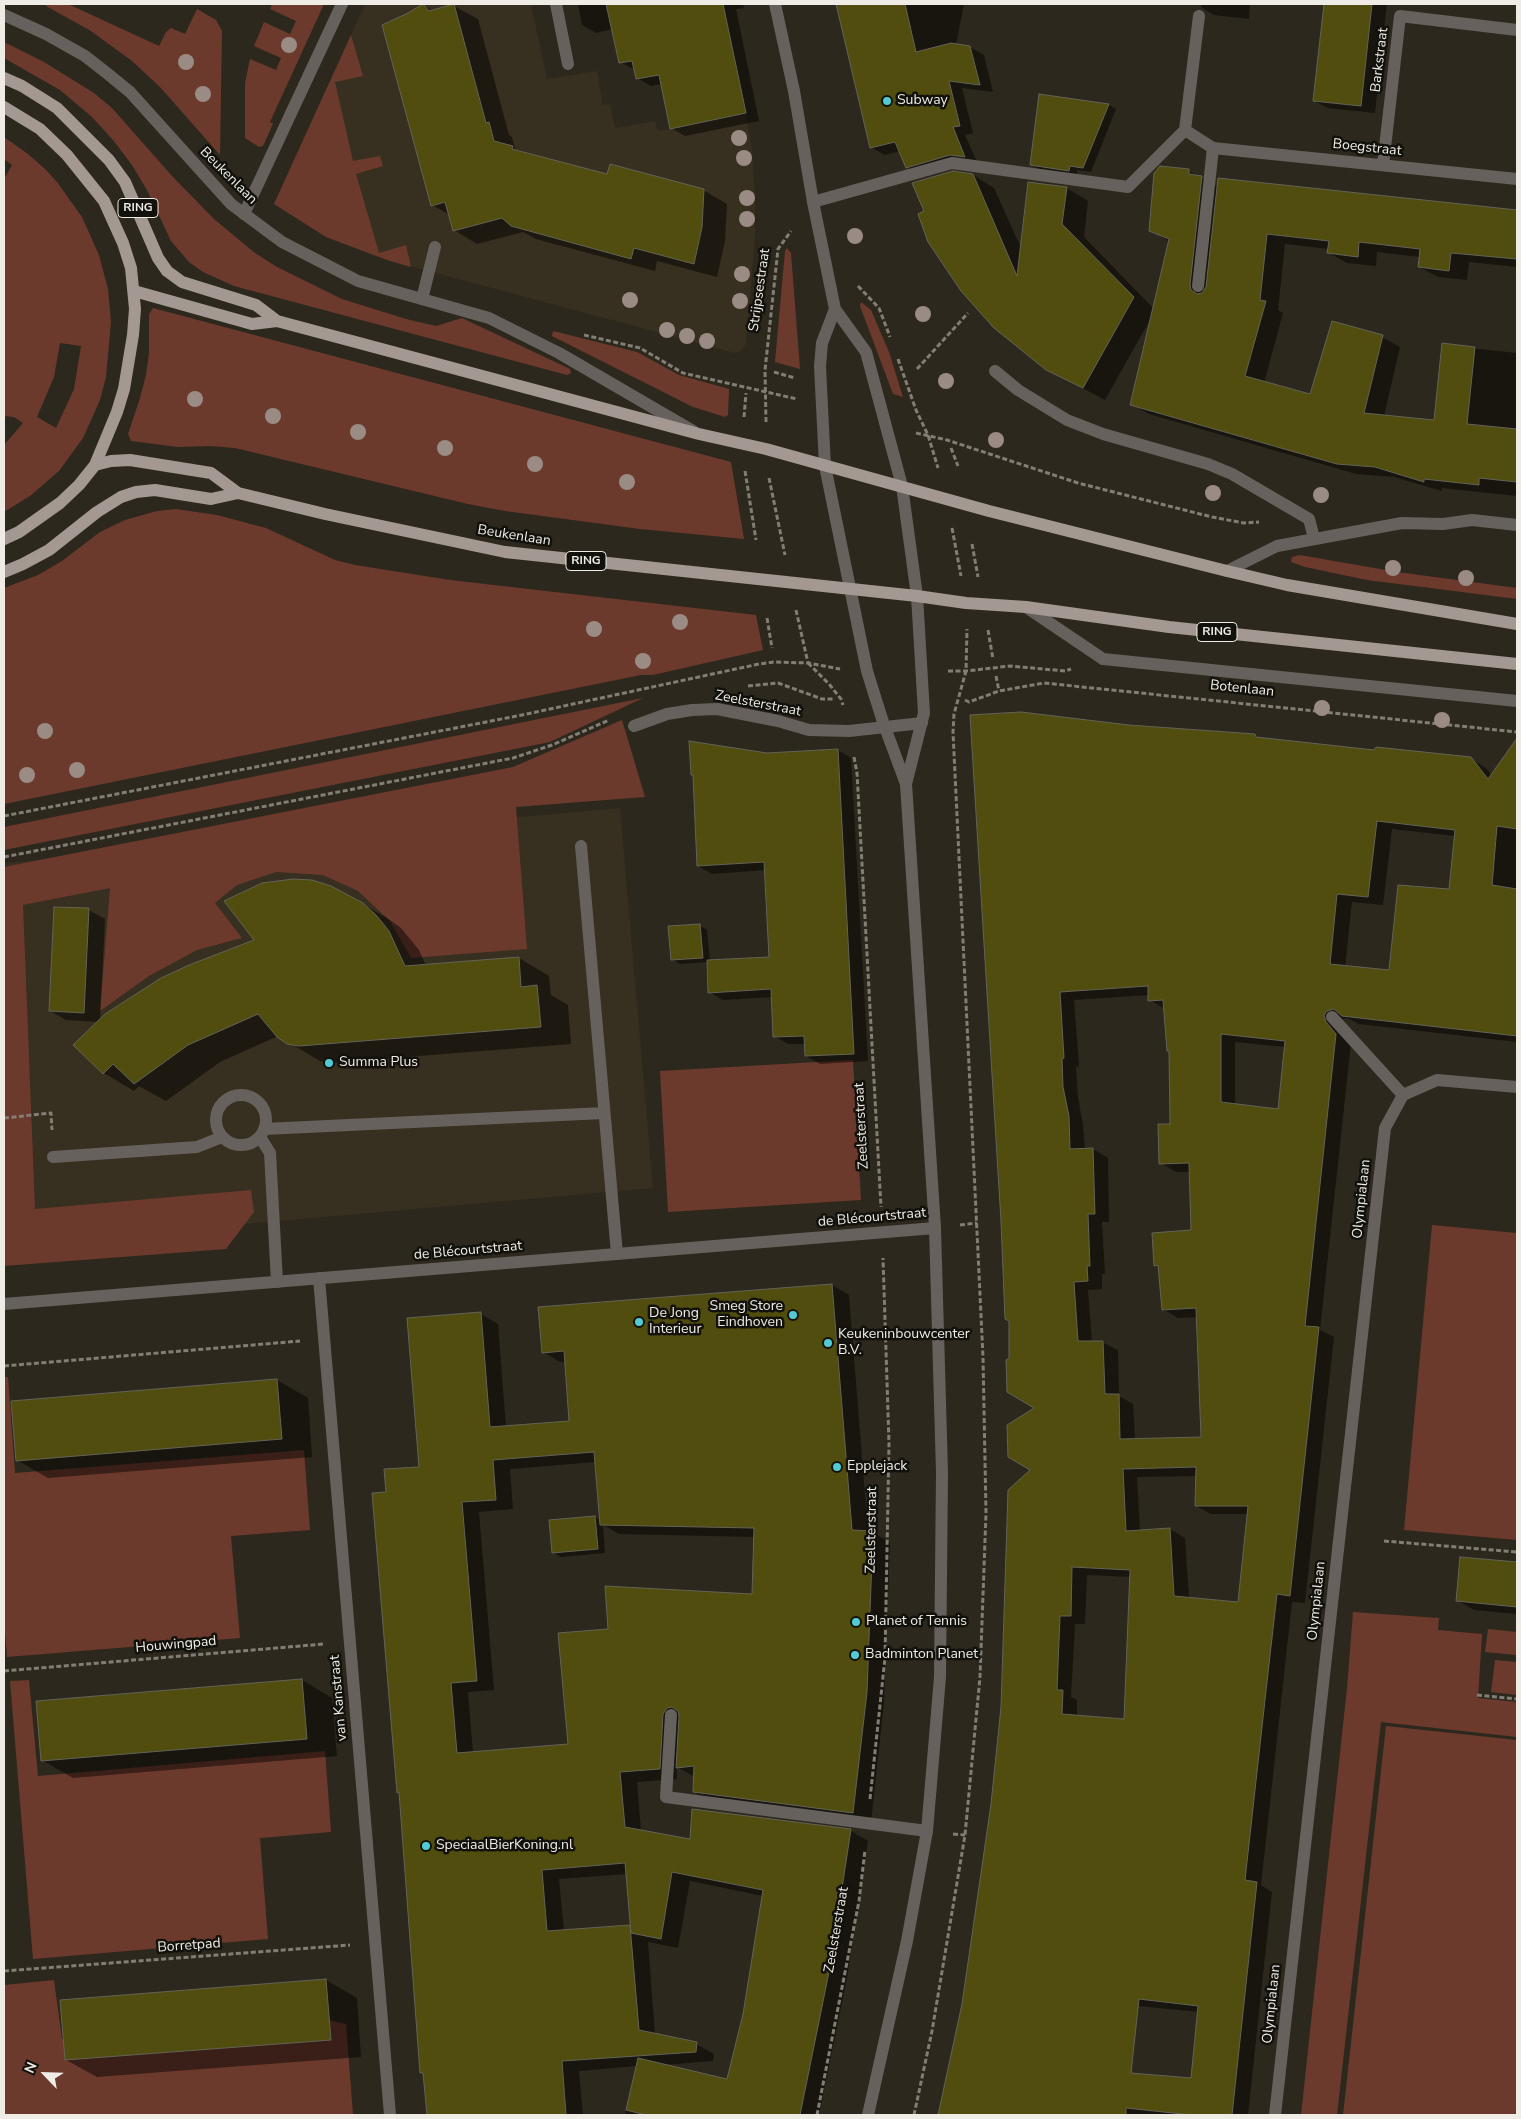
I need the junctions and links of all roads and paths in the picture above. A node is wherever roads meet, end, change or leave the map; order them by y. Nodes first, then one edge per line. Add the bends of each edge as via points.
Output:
1 (342, 4) edge
2 (556, 4) edge
3 (775, 4) edge
4 (4, 16) edge
5 (1198, 16) dead end
6 (1517, 30) edge
7 (568, 64) dead end
8 (4, 78) edge
9 (4, 107) edge
10 (1185, 130) junction
11 (1213, 148) junction
12 (1383, 165) junction
13 (1517, 179) edge
14 (813, 202) junction
15 (244, 214) junction
16 (435, 247) dead end
17 (1198, 286) dead end
18 (134, 291) junction
19 (422, 299) junction
20 (835, 309) junction
21 (968, 313) dead end
22 (277, 321) junction
23 (576, 333) dead end
24 (917, 369) dead end
25 (995, 371) dead end
26 (774, 372) dead end
27 (800, 379) dead end
28 (766, 392) junction
29 (746, 393) dead end
30 (744, 422) dead end
31 (698, 434) junction
32 (951, 448) dead end
33 (766, 449) junction
34 (95, 465) junction
35 (745, 465) dead end
36 (825, 466) junction
37 (958, 466) dead end
38 (902, 486) junction
39 (238, 493) junction
40 (946, 498) junction
41 (1263, 522) dead end
42 (1517, 525) edge
43 (1314, 538) junction
44 (4, 539) edge
45 (756, 540) dead end
46 (972, 544) dead end
47 (1227, 571) junction
48 (4, 572) edge
49 (790, 582) junction
50 (979, 582) dead end
51 (849, 589) junction
52 (917, 596) junction
53 (966, 603) junction
54 (1026, 607) junction
55 (767, 618) dead end
56 (1517, 624) edge
57 (988, 629) dead end
58 (772, 648) dead end
59 (993, 659) dead end
60 (1104, 659) junction
61 (808, 663) junction
62 (1517, 664) edge
63 (996, 676) dead end
64 (740, 687) dead end
65 (999, 691) junction
66 (833, 699) dead end
67 (965, 700) dead end
68 (1517, 701) edge
69 (613, 719) dead end
70 (922, 723) junction
71 (634, 726) dead end
72 (885, 728) junction
73 (849, 731) junction
74 (1517, 732) edge
75 (906, 784) junction
76 (4, 816) edge
77 (580, 846) dead end
78 (4, 857) edge
79 (1332, 1017) dead end
80 (1517, 1087) edge
81 (1403, 1095) junction
82 (604, 1113) junction
83 (4, 1118) edge
84 (262, 1133) junction
85 (222, 1137) junction
86 (53, 1158) joint
87 (934, 1228) junction
88 (882, 1232) junction
89 (617, 1254) junction
90 (318, 1278) junction
91 (277, 1282) junction
92 (4, 1304) edge
93 (324, 1340) junction
94 (4, 1366) edge
95 (1384, 1541) dead end
96 (1517, 1552) edge
97 (350, 1642) junction
98 (4, 1671) edge
99 (1478, 1695) dead end
100 (1517, 1699) edge
101 (671, 1715) dead end
102 (868, 1824) junction
103 (927, 1831) junction
104 (375, 1943) junction
105 (4, 1971) edge
106 (390, 2115) edge
107 (817, 2115) edge
108 (868, 2115) edge
109 (1275, 2115) edge

1 - 15 street
2 - 7 street
3 - 14 street
4 - 15 street, Beukenlaan via 85,56 130,92 205,178
5 - 10 street
6 - 12 street, Barkstraat via 1400,16
8 - 22 main road, Beukenlaan / RING via 56,108 109,160 125,182 166,271 182,282 256,305
9 - 18 main road, RING via 40,129 68,155 100,195 123,244
10 - 11 street
10 - 14 street via 1128,187 952,163
11 - 12 street, Boegstraat
11 - 17 street
12 - 13 street, Boegstraat
14 - 20 street
14 - 28 path, Strijpsestraat via 778,249 765,370
15 - 19 street, Beukenlaan via 282,242 358,281
16 - 19 street
18 - 22 main road, Beukenlaan / RING via 252,324
18 - 34 main road, RING via 133,335 124,389
19 - 31 street, Beukenlaan via 489,318 559,353
20 - 36 street via 822,343 820,366
20 - 38 street via 866,352
21 - 24 path
22 - 31 main road, Beukenlaan / RING
23 - 28 path via 640,348 682,374
25 - 43 street via 1018,390 1067,420 1232,474 1309,519
26 - 27 path
28 - 33 path, Strijpsestraat
29 - 30 path
31 - 33 main road, Beukenlaan / RING
32 - 37 path
33 - 36 main road, Beukenlaan / RING
33 - 49 path, Strijpsestraat
34 - 39 main road, Beukenlaan / RING via 130,460 184,467 211,473
34 - 44 main road, RING via 60,503
35 - 45 path
36 - 38 main road, RING
36 - 51 street
38 - 40 main road, RING
38 - 52 street
39 - 48 main road, Beukenlaan / RING via 211,499 154,490 121,497 49,550
39 - 49 main road, Beukenlaan / RING via 505,552
40 - 41 path via 928,435 1078,483 1212,517 1244,523
40 - 47 main road, RING
40 - 53 path
42 - 43 street via 1472,520 1443,524 1402,523
43 - 47 street via 1278,546
46 - 50 path
47 - 56 main road, RING via 1287,586
49 - 51 main road, Beukenlaan / RING
49 - 61 path, Strijpsestraat
51 - 52 main road, RING
51 - 72 street via 867,670
52 - 53 main road, Botenlaan / RING
52 - 70 street
53 - 54 main road, Botenlaan / RING
53 - 60 path via 966,672 1010,666 1065,671
54 - 60 street, Botenlaan
54 - 62 main road, Botenlaan / RING via 1169,627
55 - 58 path
57 - 59 path
60 - 68 street, Botenlaan
61 - 73 path, Zeelsterstraat via 841,699
61 - 76 path via 759,664 522,715
63 - 65 path
64 - 66 path via 778,684 822,700
65 - 67 path, Botenlaan via 969,702
65 - 74 path, Botenlaan via 1044,683
69 - 78 path via 513,758
70 - 72 street, Zeelsterstraat
70 - 75 street
71 - 73 street, Zeelsterstraat via 666,714 717,709 810,730
72 - 73 street, Zeelsterstraat
72 - 75 street
73 - 88 path, Zeelsterstraat via 857,773
75 - 87 street
77 - 82 street
79 - 81 street
80 - 81 street via 1437,1080
81 - 109 street, Olympialaan via 1385,1128
82 - 84 street
82 - 89 street
83 - 86 path via 51,1113
84 - 85 street via 244,1145
84 - 85 street via 266,1121 261,1104 238,1095 230,1097 218,1109 216,1123
84 - 91 street via 270,1153
85 - 86 street via 197,1147
87 - 88 street, de Blécourtstraat
87 - 103 street via 942,1472 940,1677
88 - 89 street, de Blécourtstraat
88 - 102 path, Zeelsterstraat via 888,1443 885,1658
89 - 90 street, de Blécourtstraat
90 - 91 street, de Blécourtstraat
90 - 93 street, van Kanstraat
91 - 92 street, de Blécourtstraat
93 - 94 path
93 - 97 street, van Kanstraat
95 - 96 path
97 - 98 path, Houwingpad
97 - 104 street, van Kanstraat
99 - 100 path
101 - 102 street via 666,1797
102 - 103 street
102 - 107 path, Zeelsterstraat via 859,1901
103 - 108 street via 907,1941
104 - 105 path, Borretpad
104 - 106 street, van Kanstraat

